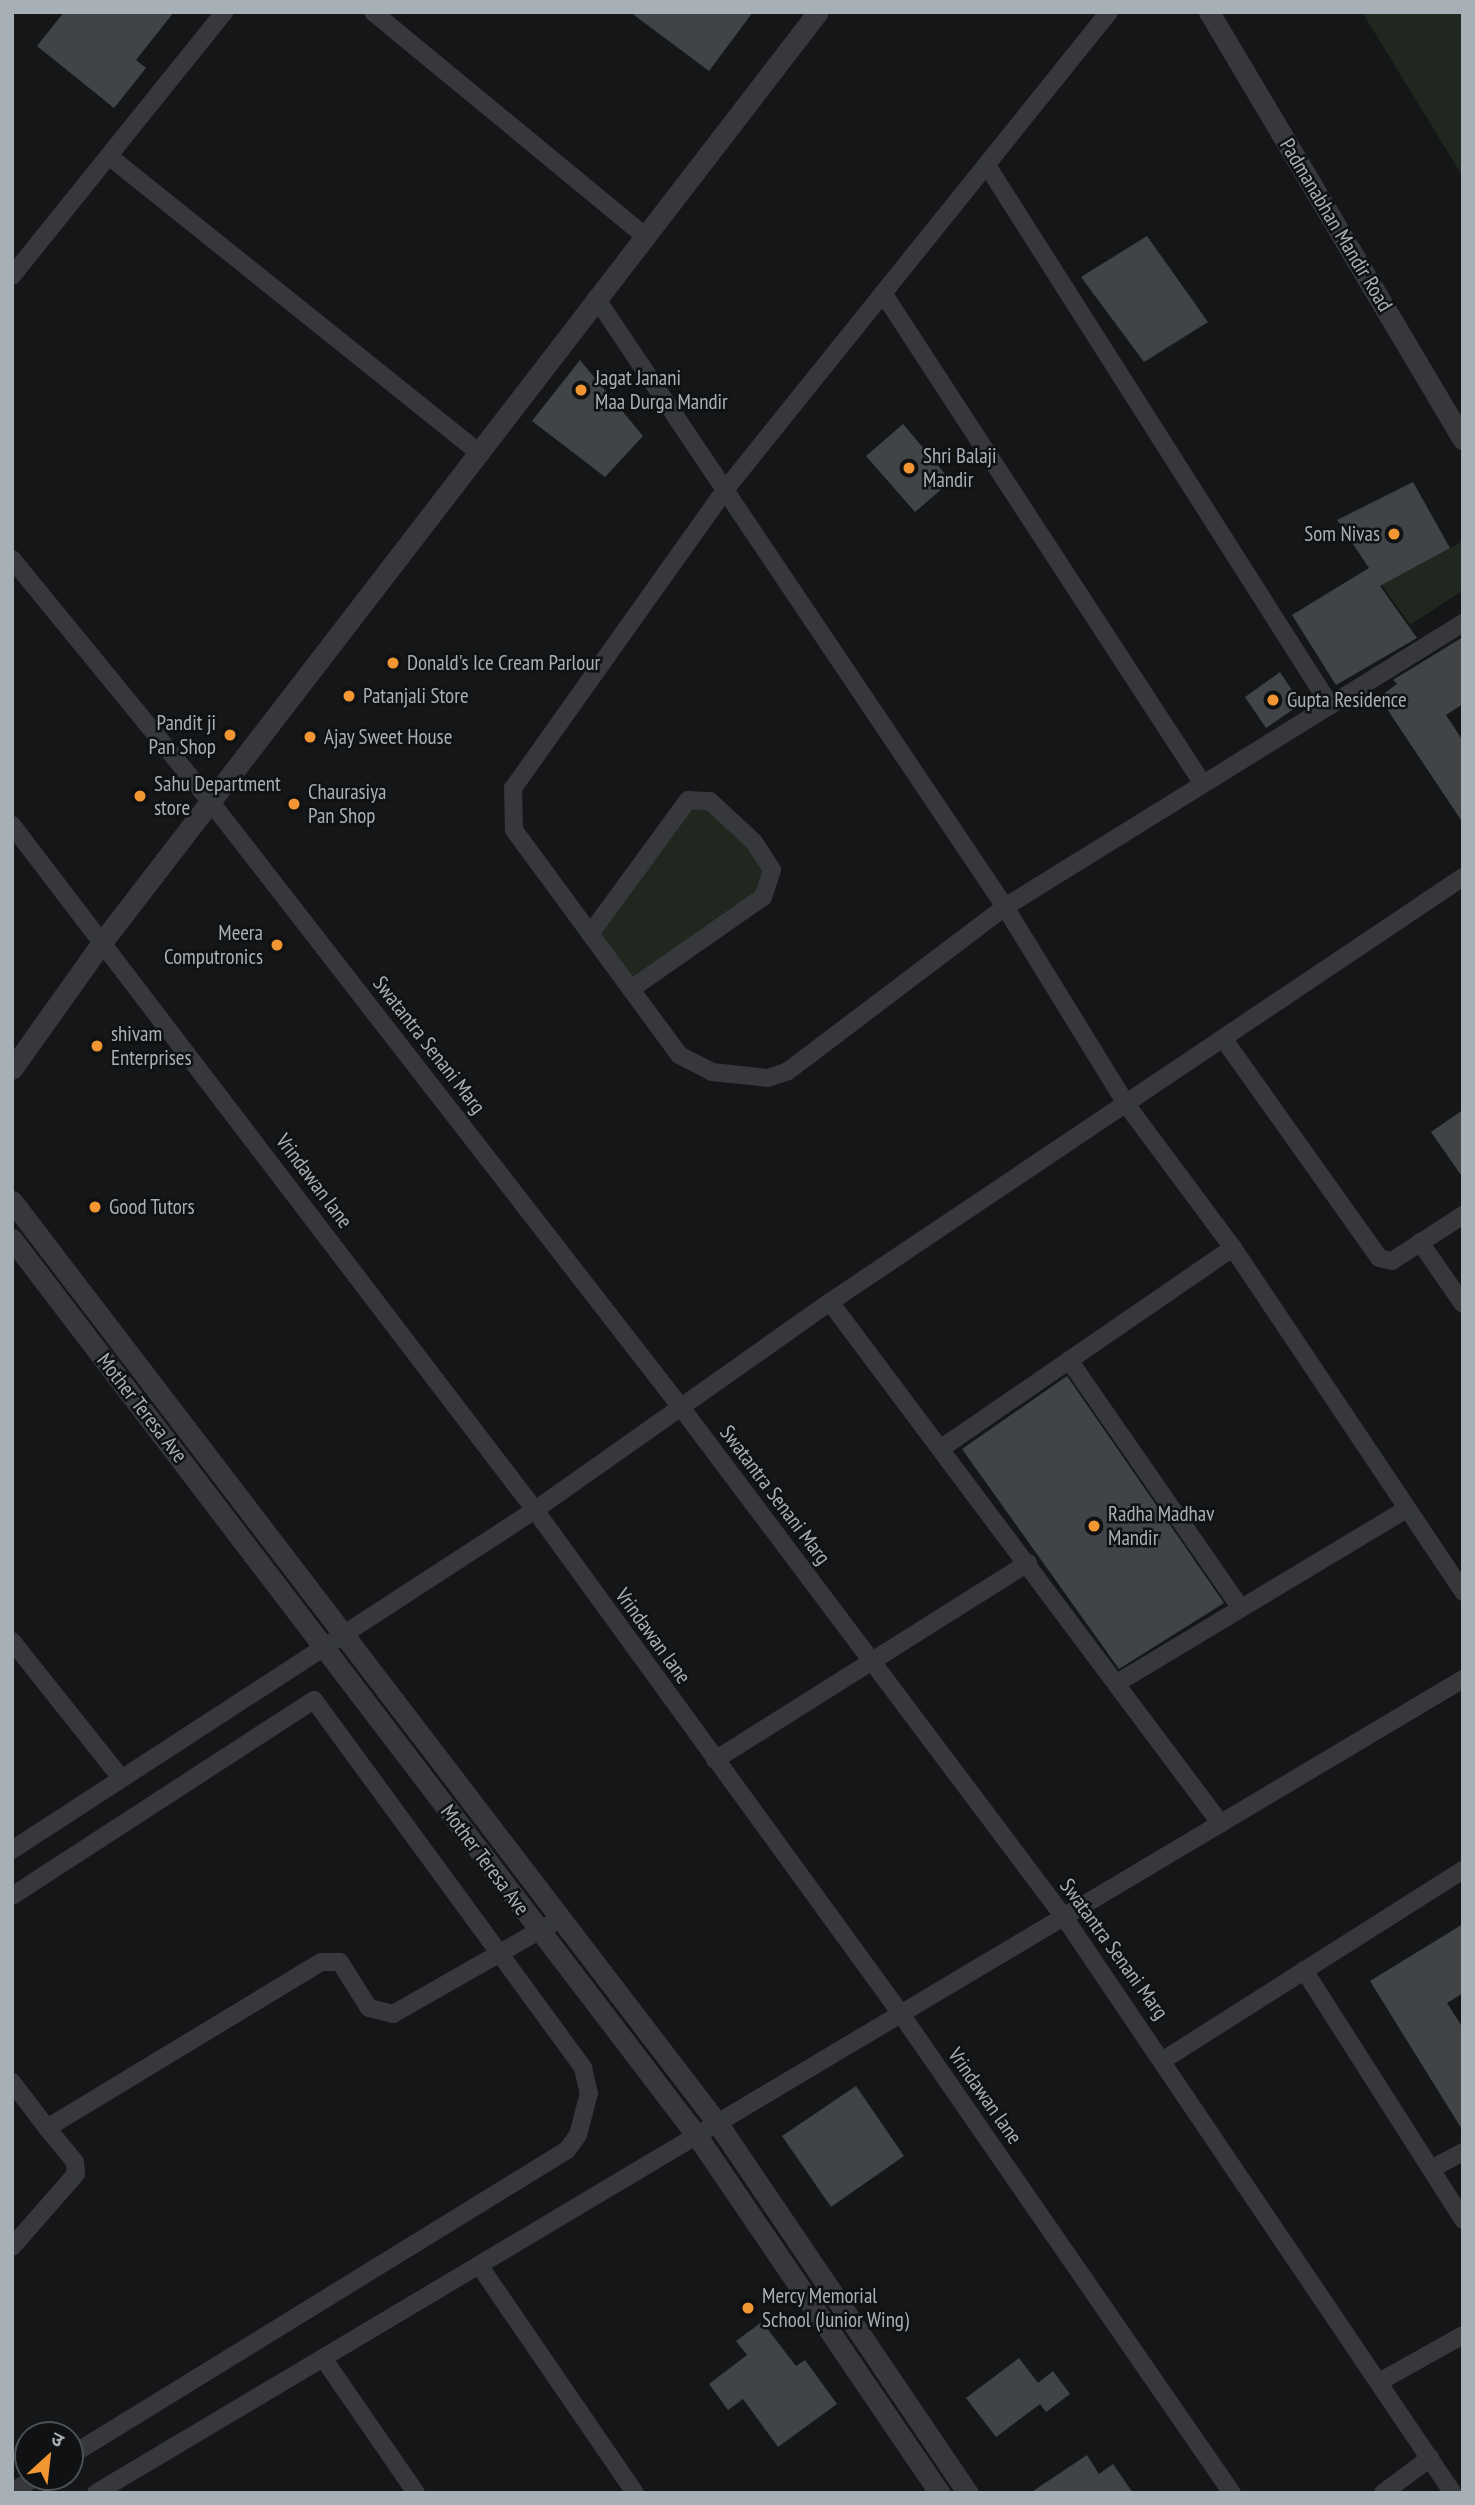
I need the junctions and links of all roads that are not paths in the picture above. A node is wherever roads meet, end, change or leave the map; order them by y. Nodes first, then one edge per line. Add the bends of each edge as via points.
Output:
1 (224, 12) edge
2 (373, 12) edge
3 (818, 12) edge
4 (1109, 12) edge
5 (1209, 12) edge
6 (110, 157) junction
7 (988, 167) junction
8 (644, 235) junction
9 (12, 276) edge
10 (883, 293) junction
11 (596, 298) junction
12 (1463, 439) edge
13 (478, 452) junction
14 (725, 490) junction
15 (12, 559) edge
16 (1463, 623) edge
17 (1330, 705) junction
18 (1203, 784) junction
19 (210, 801) junction
20 (12, 825) edge
21 (1463, 877) edge
22 (1005, 907) junction
23 (590, 934) junction
24 (103, 941) junction
25 (631, 989) junction
26 (1225, 1041) junction
27 (12, 1069) edge
28 (1126, 1104) junction
29 (12, 1201) edge
30 (1463, 1215) edge
31 (12, 1239) edge
32 (1420, 1242) junction
33 (1233, 1248) junction
34 (830, 1302) junction
35 (1463, 1304) edge
36 (1069, 1360) junction
37 (680, 1406) junction
38 (943, 1447) junction
39 (1407, 1509) junction
40 (534, 1510) junction
41 (1028, 1563) junction
42 (1463, 1592) edge
43 (1241, 1608) junction
44 (12, 1641) edge
45 (335, 1641) junction
46 (873, 1665) junction
47 (1463, 1679) edge
48 (1117, 1683) junction
49 (715, 1760) junction
50 (121, 1778) junction
51 (1221, 1824) junction
52 (12, 1850) edge
53 (1463, 1870) edge
54 (12, 1896) edge
55 (1064, 1917) junction
56 (561, 1918) junction
57 (540, 1934) junction
58 (503, 1956) junction
59 (1304, 1970) junction
60 (901, 2014) junction
61 (1165, 2059) junction
62 (12, 2082) edge
63 (718, 2124) junction
64 (47, 2128) junction
65 (697, 2136) junction
66 (1463, 2152) edge
67 (1431, 2169) junction
68 (1463, 2220) edge
69 (12, 2247) edge
70 (479, 2265) junction
71 (1463, 2335) edge
72 (323, 2358) junction
73 (1378, 2382) junction
74 (84, 2447) edge
75 (1430, 2458) junction
76 (96, 2493) edge
77 (416, 2493) edge
78 (635, 2493) edge
79 (940, 2493) edge
80 (968, 2493) edge
81 (1232, 2493) edge
82 (1383, 2493) edge
83 (1454, 2493) edge

1 - 6 street
2 - 8 street
3 - 8 street
4 - 7 street
5 - 12 street, Padmanabhan Mandir Road
6 - 9 street
6 - 13 street
7 - 10 street
7 - 17 street
8 - 11 street
10 - 14 street
10 - 18 street
11 - 13 street
11 - 14 street
13 - 19 street
14 - 22 street
14 - 23 street via 513,788 514,830
15 - 19 street, Swatantra Senani Marg
16 - 17 street
17 - 18 street
18 - 22 street
19 - 24 street
19 - 37 street, Swatantra Senani Marg
20 - 24 street, Vrindawan lane
21 - 26 street
22 - 25 street via 788,1071 768,1078 712,1072 679,1055
22 - 28 street
23 - 25 street
23 - 25 street via 688,800 710,801 754,842 772,870 763,897
24 - 27 street
24 - 40 street, Vrindawan lane
26 - 28 street
26 - 32 street via 1370,1251 1392,1261
28 - 33 street
28 - 34 street
29 - 45 street
30 - 32 street
31 - 45 street, Mother Teresa Ave
32 - 35 street
33 - 36 street
33 - 39 street
34 - 37 street
34 - 38 street
36 - 38 street
36 - 43 street
37 - 40 street
37 - 46 street, Swatantra Senani Marg
38 - 41 street
39 - 42 street
39 - 43 street
40 - 45 street
40 - 49 street, Vrindawan lane
41 - 46 street
41 - 48 street
43 - 48 street
44 - 50 street
45 - 50 street
45 - 56 street
45 - 57 street, Mother Teresa Ave
46 - 49 street
46 - 55 street, Swatantra Senani Marg
47 - 51 street
48 - 51 street
49 - 60 street, Vrindawan lane
50 - 52 street
51 - 55 street
53 - 59 street
54 - 58 street via 314,1700
55 - 60 street
55 - 61 street, Swatantra Senani Marg
56 - 57 street
56 - 63 street
57 - 58 street
57 - 65 street, Mother Teresa Ave
58 - 64 street via 387,2015 369,2008 340,1962 326,1960
58 - 74 street via 583,2068 589,2093 578,2135 567,2150
59 - 61 street
59 - 67 street
60 - 63 street
60 - 81 street, Vrindawan lane
61 - 73 street, Swatantra Senani Marg
62 - 64 street
63 - 65 street
63 - 80 street
64 - 69 street via 75,2162 76,2174
65 - 70 street
65 - 79 street, Mother Teresa Ave
66 - 67 street
67 - 68 street
70 - 72 street
70 - 78 street
71 - 73 street
72 - 76 street
72 - 77 street
73 - 75 street, Swatantra Senani Marg
75 - 82 street
75 - 83 street, Swatantra Senani Marg

